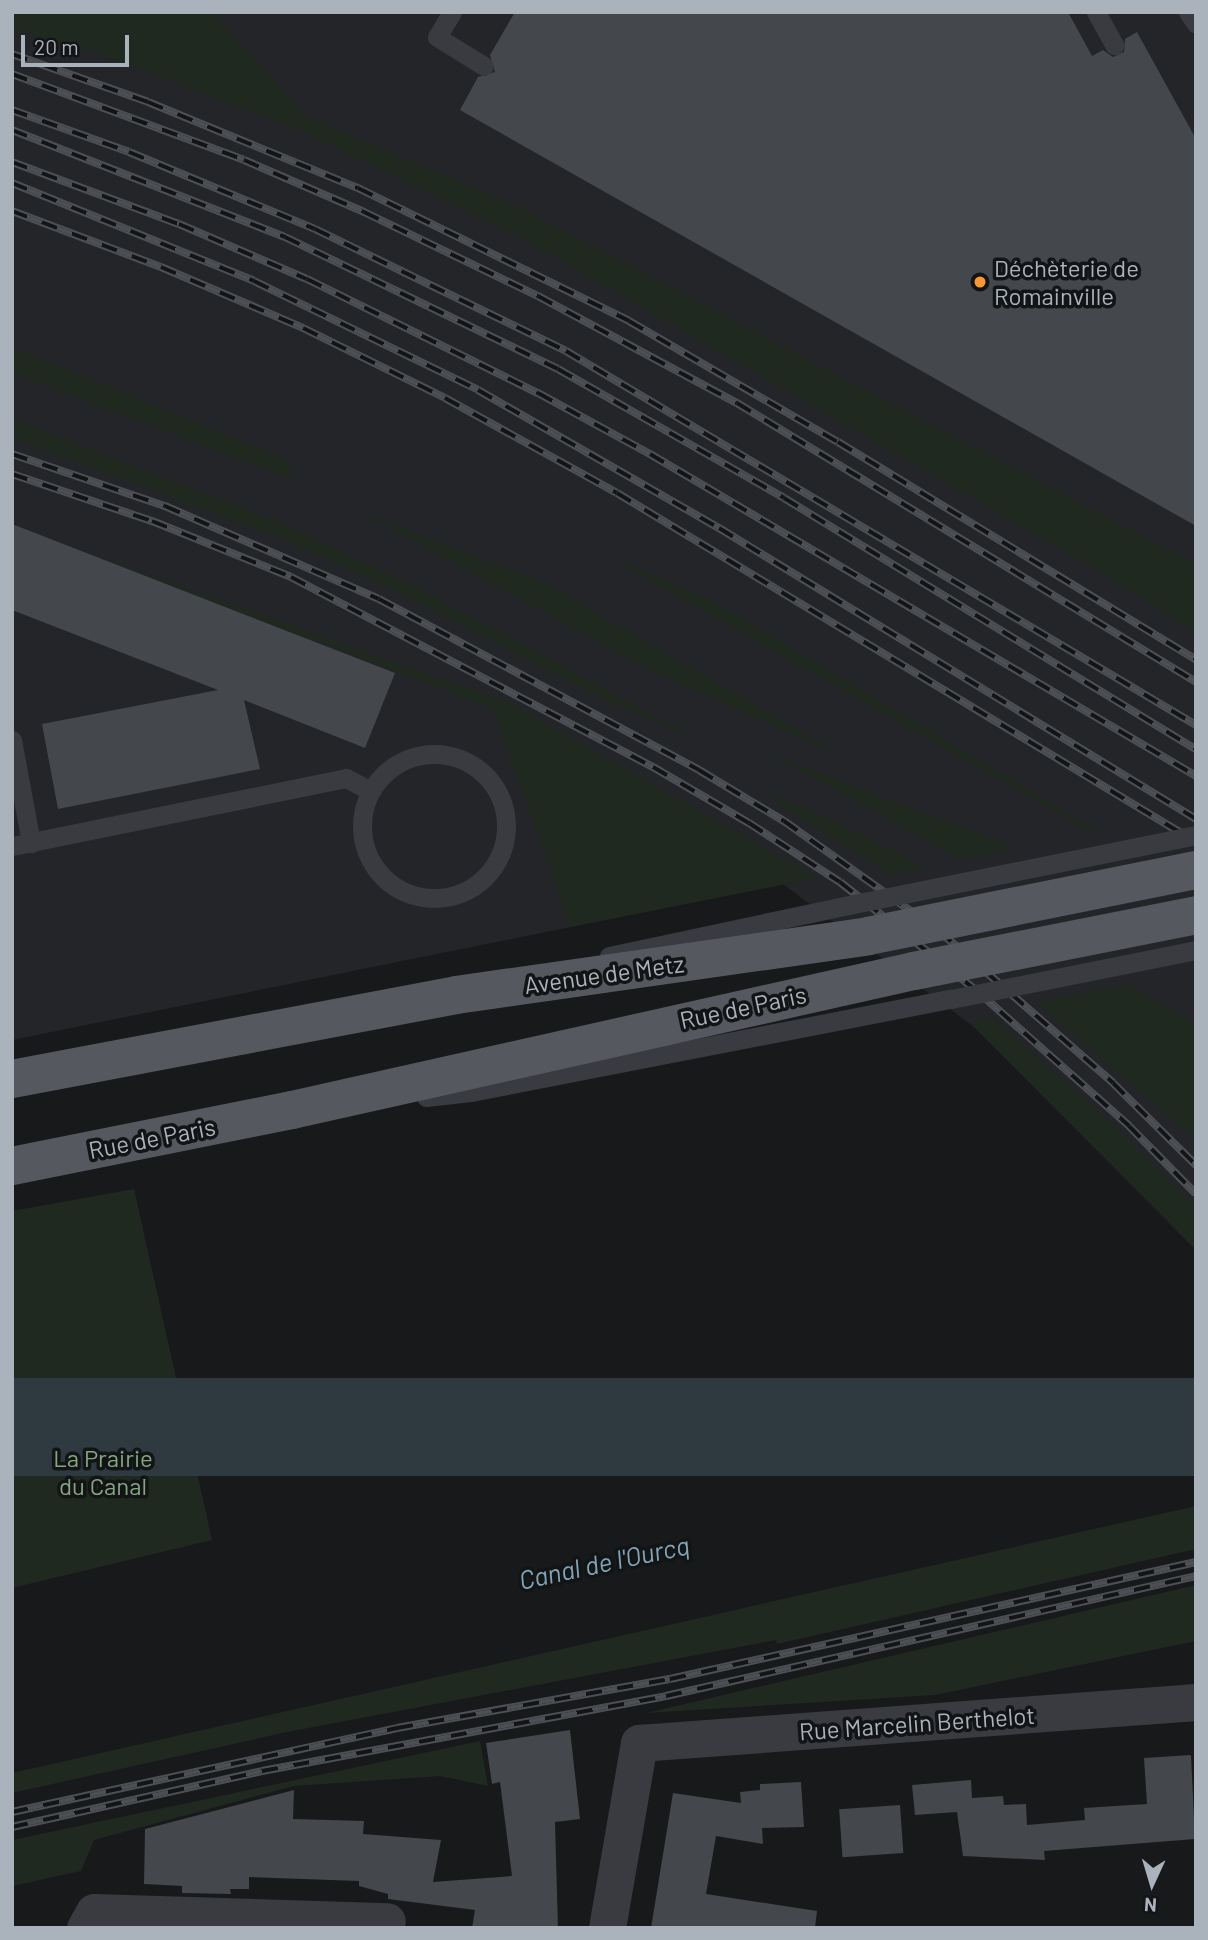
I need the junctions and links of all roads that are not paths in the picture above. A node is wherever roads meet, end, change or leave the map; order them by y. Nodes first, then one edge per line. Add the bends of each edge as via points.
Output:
1 (452, 12) edge
2 (1096, 12) edge
3 (1188, 12) edge
4 (1196, 24) edge
5 (1114, 45) dead end
6 (484, 66) dead end
7 (12, 740) edge
8 (370, 791) junction
9 (1196, 835) edge
10 (22, 845) edge
11 (1196, 870) edge
12 (1196, 915) edge
13 (1196, 950) edge
14 (456, 995) junction
15 (12, 1079) edge
16 (292, 1110) junction
17 (12, 1166) edge
18 (1196, 1702) edge
19 (89, 1920) edge
20 (387, 1921) dead end
21 (607, 1928) edge

1 - 6 lane via 438,37
2 - 5 lane
3 - 4 lane
7 - 10 lane
8 - 8 lane via 362,813 365,847 382,877 402,891 424,898 448,898 470,889 488,874 501,854 506,831 503,806 493,785 476,767 454,757 430,754 386,772
8 - 10 lane via 346,778
9 - 14 lane, bridge via 648,947
11 - 14 main road, Avenue de Metz, bridge via 868,936
12 - 16 main road, Rue de Paris, bridge via 914,971
13 - 16 lane, Rue de Paris, bridge via 471,1092
14 - 15 main road, Avenue de Metz
16 - 17 main road, Rue de Paris
18 - 21 street, Rue Marcelin Berthelot via 639,1743
19 - 20 street

